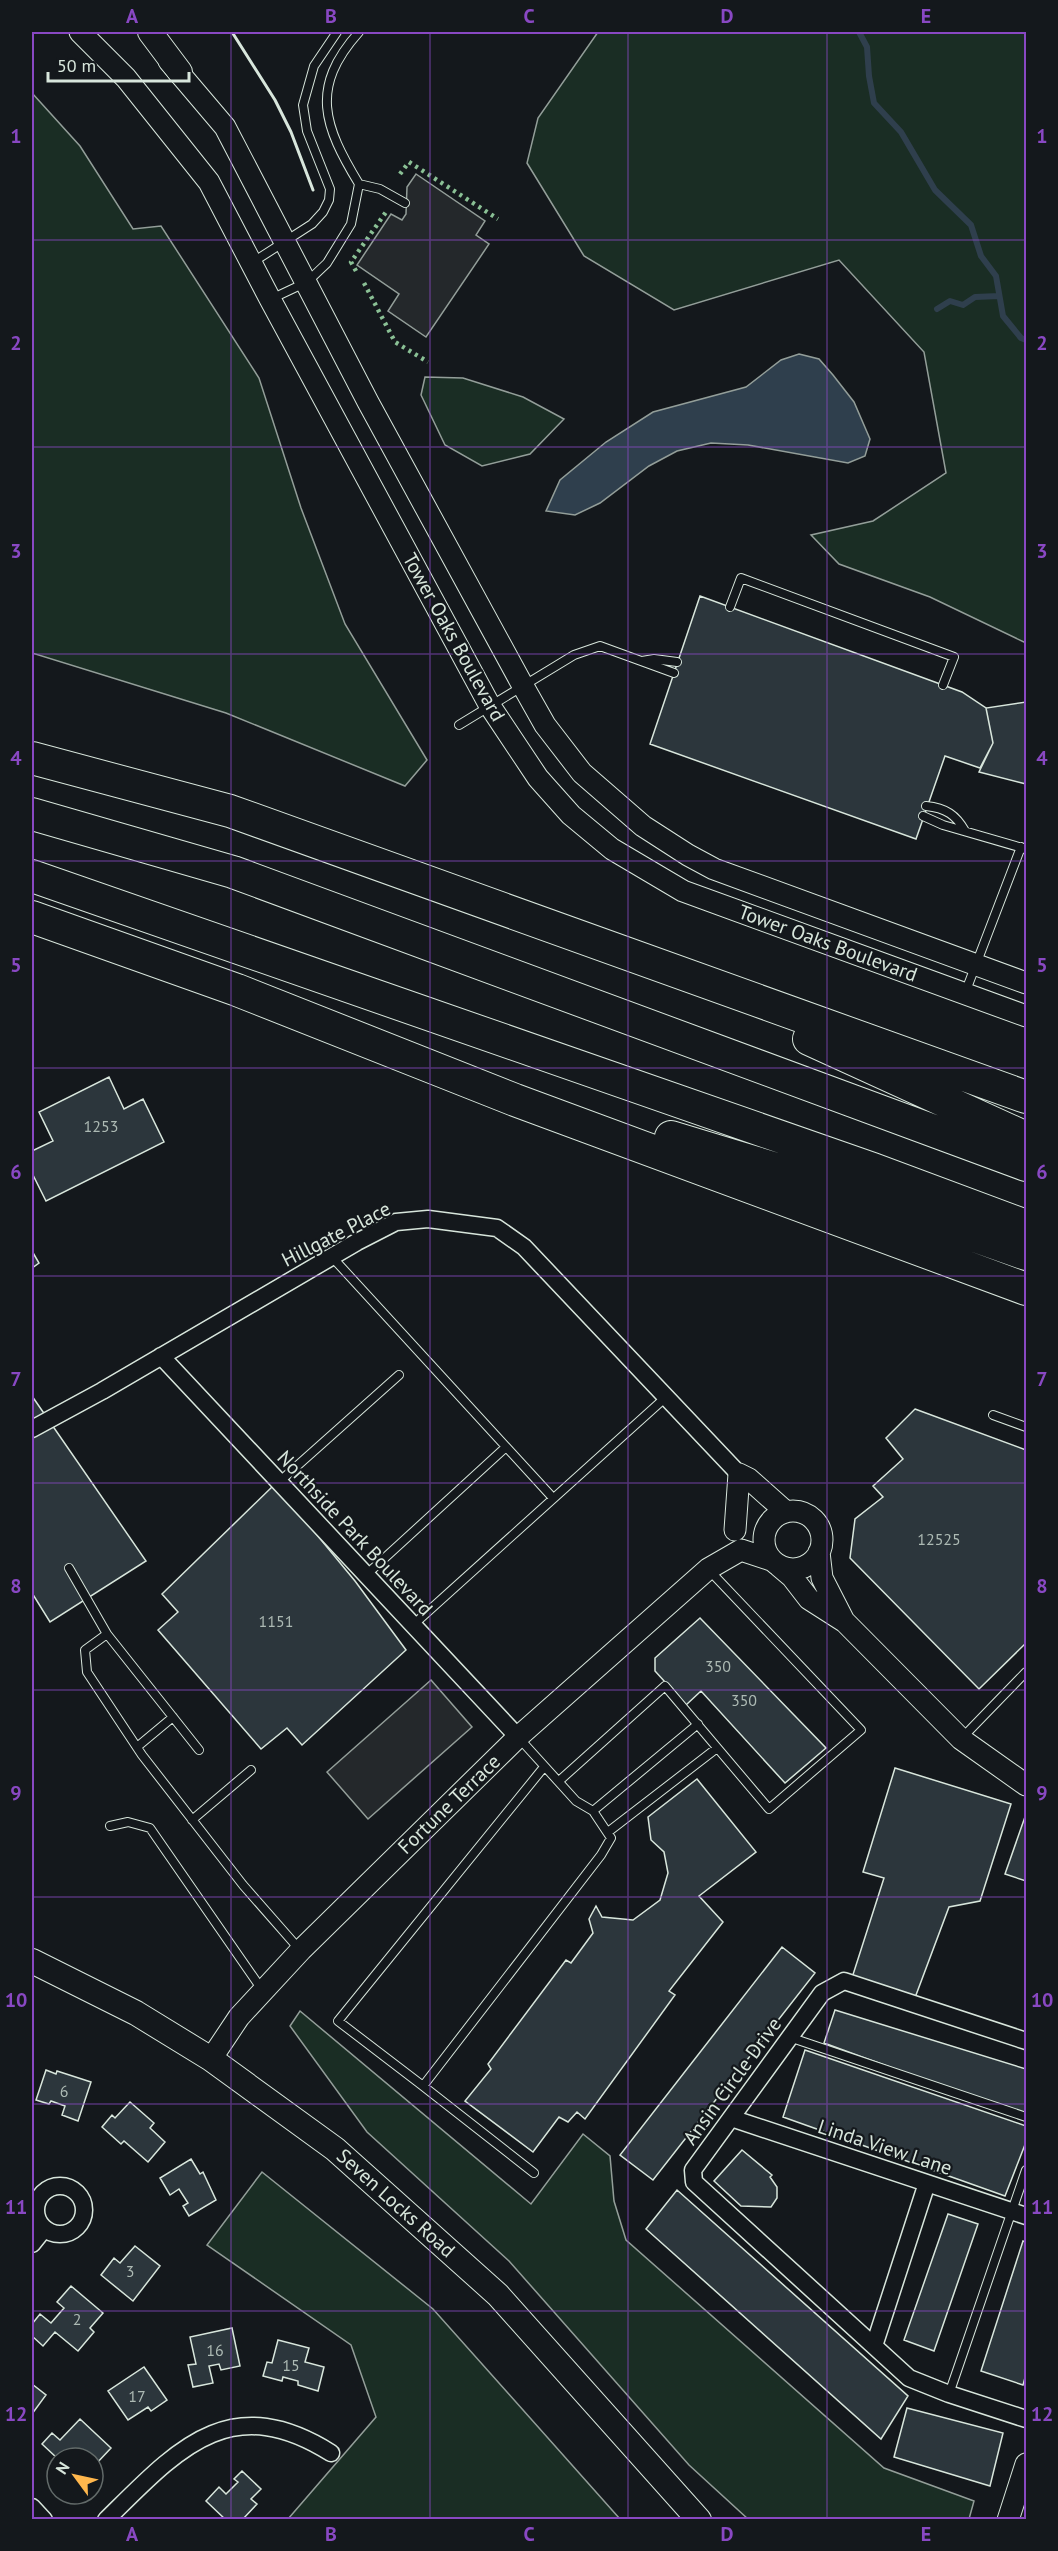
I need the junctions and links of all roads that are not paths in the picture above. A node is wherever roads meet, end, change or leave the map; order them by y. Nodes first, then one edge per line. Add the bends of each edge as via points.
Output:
1 (80, 32) edge
2 (139, 32) edge
3 (150, 32) edge
4 (337, 32) edge
5 (359, 32) edge
6 (180, 72) junction
7 (359, 184) junction
8 (405, 203) dead end
9 (286, 241) junction
10 (251, 263) junction
11 (307, 282) junction
12 (270, 299) junction
13 (730, 607) dead end
14 (642, 661) junction
15 (677, 663) dead end
16 (674, 673) dead end
17 (943, 685) dead end
18 (523, 686) junction
19 (490, 706) junction
20 (459, 725) dead end
21 (32, 758) edge
22 (926, 806) dead end
23 (32, 814) edge
24 (923, 816) dead end
25 (965, 831) junction
26 (1024, 848) edge
27 (32, 876) edge
28 (32, 916) edge
29 (612, 948) junction
30 (976, 965) junction
31 (1026, 983) edge
32 (965, 993) junction
33 (1026, 1016) edge
34 (1026, 1097) edge
35 (515, 1100) junction
36 (1026, 1138) edge
37 (1026, 1165) edge
38 (1026, 1226) edge
39 (1026, 1254) edge
40 (332, 1257) junction
41 (1026, 1289) edge
42 (161, 1356) junction
43 (399, 1374) dead end
44 (666, 1397) junction
45 (993, 1416) dead end
46 (1026, 1427) edge
47 (32, 1429) edge
48 (506, 1447) junction
49 (738, 1474) junction
50 (279, 1482) junction
51 (554, 1498) junction
52 (777, 1516) junction
53 (735, 1530) junction
54 (819, 1552) junction
55 (775, 1563) junction
56 (69, 1568) dead end
57 (708, 1569) junction
58 (366, 1575) junction
59 (845, 1622) junction
60 (413, 1625) junction
61 (107, 1634) junction
62 (1026, 1672) edge
63 (173, 1717) junction
64 (698, 1725) junction
65 (518, 1737) junction
66 (961, 1739) junction
67 (137, 1747) junction
68 (717, 1748) junction
69 (199, 1750) dead end
70 (544, 1767) junction
71 (251, 1770) dead end
72 (559, 1781) junction
73 (1026, 1785) edge
74 (593, 1811) junction
75 (192, 1820) junction
76 (110, 1826) dead end
77 (608, 1832) junction
78 (301, 1950) junction
79 (32, 1961) edge
80 (262, 1991) junction
81 (789, 2037) junction
82 (1026, 2041) edge
83 (211, 2059) junction
84 (423, 2086) junction
85 (1026, 2117) edge
86 (731, 2118) junction
87 (1026, 2170) edge
88 (534, 2173) dead end
89 (927, 2182) junction
90 (1019, 2213) edge
91 (44, 2229) dead end
92 (32, 2244) edge
93 (874, 2346) junction
94 (948, 2394) junction
95 (1026, 2419) edge
96 (331, 2454) dead end
97 (1026, 2464) edge
98 (32, 2507) edge
99 (44, 2520) edge
100 (106, 2520) edge
101 (699, 2520) edge
102 (1008, 2520) edge

1 - 10 street, Tower Oaks Boulevard via 126,78 210,182
2 - 6 street, Tower Oaks Boulevard
3 - 6 main road
4 - 9 lane via 314,66 303,105 307,131 330,189 329,200 312,224
5 - 7 lane via 334,68 326,94 330,128
6 - 9 street, Tower Oaks Boulevard via 225,127
7 - 8 lane via 380,189
7 - 11 lane via 351,224 327,263
9 - 10 lane
9 - 11 street, Tower Oaks Boulevard
10 - 12 street, Tower Oaks Boulevard
11 - 12 lane
11 - 18 street, Tower Oaks Boulevard
12 - 19 street, Tower Oaks Boulevard
13 - 17 lane via 741,578 954,657
14 - 15 lane via 654,658
14 - 16 lane
14 - 18 lane via 600,646 574,655
18 - 19 lane
18 - 30 street, Tower Oaks Boulevard via 544,725 582,773 643,826 688,855 714,869
19 - 20 lane
19 - 32 street, Tower Oaks Boulevard via 538,778 571,815 612,849 683,891
21 - 29 highway via 230,811
22 - 25 lane via 940,807 957,817
23 - 37 highway via 233,872
24 - 25 lane
25 - 26 lane
26 - 30 lane
27 - 38 highway
28 - 35 highway via 237,990
29 - 34 highway
29 - 36 highway
30 - 31 street, Tower Oaks Boulevard
30 - 32 lane
32 - 33 street, Tower Oaks Boulevard
35 - 39 highway via 663,1134 842,1189
35 - 41 highway
40 - 42 street, Hillgate Place
40 - 44 street, Hillgate Place via 396,1222 428,1219 497,1228 524,1247
40 - 48 lane
42 - 47 street, Hillgate Place
42 - 50 street, Northside Park Boulevard
43 - 50 lane
44 - 49 street, Hillgate Place
44 - 51 lane
45 - 46 lane
48 - 51 lane
48 - 58 lane
49 - 52 street via 749,1479
49 - 53 street
50 - 58 street, Northside Park Boulevard
51 - 60 lane
52 - 53 street via 749,1522
52 - 54 street via 797,1511 813,1518 821,1534
52 - 55 street via 764,1541
53 - 57 street, Fortune Terrace
54 - 55 street via 814,1560 799,1568 789,1569
54 - 59 street via 822,1578
55 - 57 street, Fortune Terrace via 741,1550
55 - 59 street via 809,1599
56 - 61 lane
57 - 65 street, Fortune Terrace
57 - 68 lane via 861,1730 769,1809
58 - 60 street, Northside Park Boulevard
59 - 66 street
60 - 65 street, Northside Park Boulevard
61 - 63 lane
61 - 67 lane via 85,1650 87,1672
62 - 66 lane
63 - 67 lane
63 - 69 lane
64 - 68 lane
64 - 72 lane via 665,1686
64 - 74 lane
65 - 70 lane
65 - 78 street, Fortune Terrace
66 - 73 street
67 - 75 lane
68 - 77 lane
70 - 72 lane
70 - 84 lane via 338,2021
71 - 75 lane
72 - 74 lane via 576,1801
74 - 77 lane
75 - 78 lane
76 - 80 lane via 128,1822 150,1828
77 - 84 lane via 610,1838 601,1855
78 - 80 street, Fortune Terrace
79 - 83 main road, Seven Locks Road via 136,2013
80 - 83 street, Fortune Terrace
81 - 82 street, Ansin Circle Drive via 822,1993 844,1981
81 - 85 lane
81 - 86 street, Ansin Circle Drive
83 - 101 main road, Seven Locks Road via 335,2149 498,2295
84 - 88 lane
86 - 89 street, Linda View Lane
86 - 93 street, Ansin Circle Drive via 693,2170 694,2182
87 - 90 lane
89 - 90 street, Linda View Lane
89 - 93 street
90 - 94 lane
91 - 92 street
93 - 94 street, Ansin Circle Drive via 909,2378
94 - 95 street, Ansin Circle Drive
96 - 100 street via 286,2430 263,2426 217,2431 192,2442 163,2464
97 - 102 street
98 - 99 street

